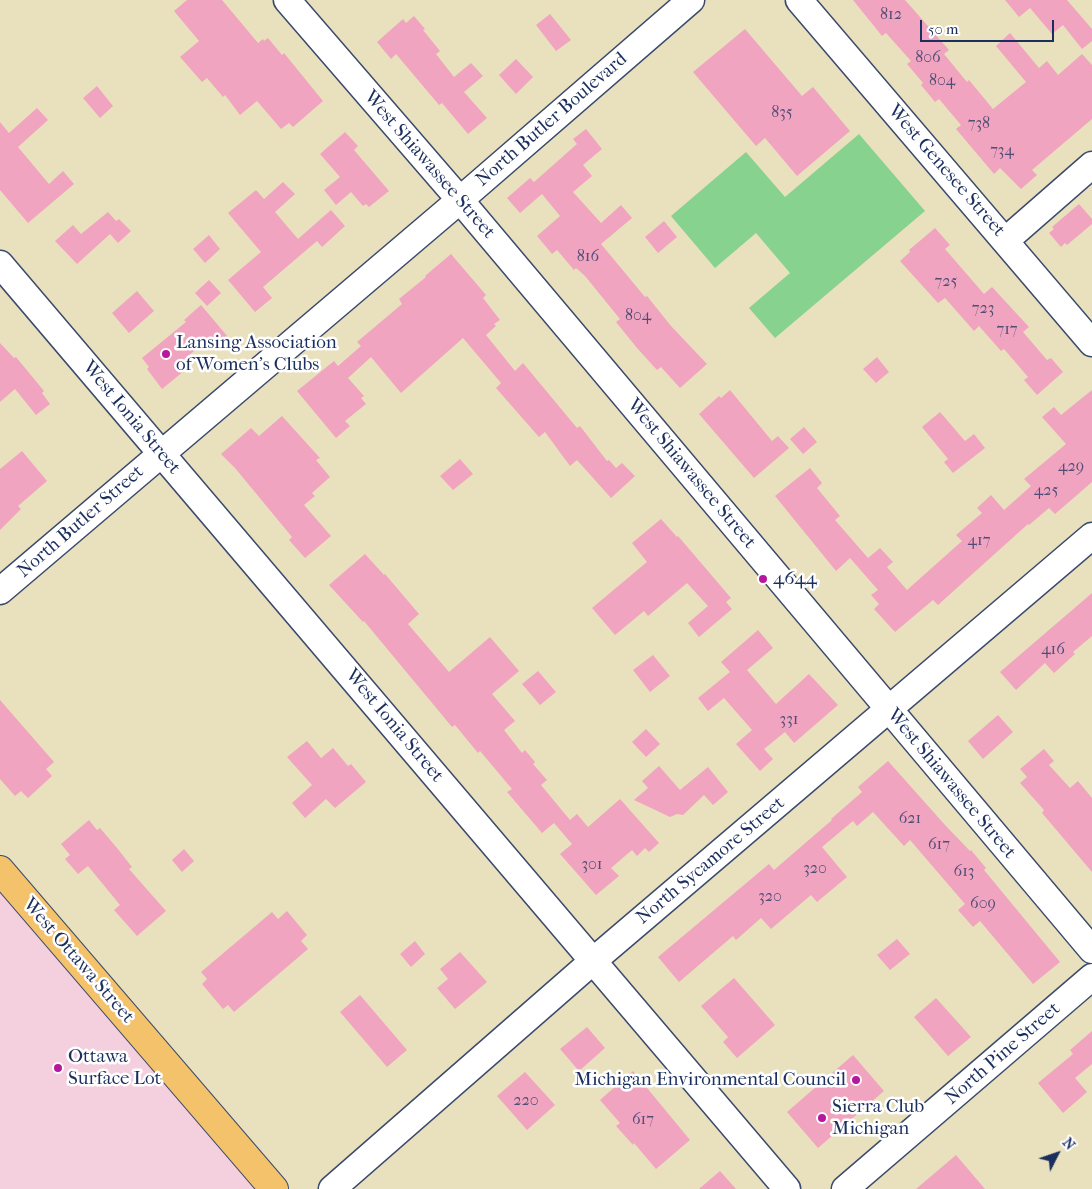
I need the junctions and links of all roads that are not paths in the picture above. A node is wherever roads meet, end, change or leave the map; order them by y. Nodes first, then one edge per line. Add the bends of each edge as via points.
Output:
1 (288, 0) edge
2 (692, 0) edge
3 (799, 0) edge
4 (1092, 165) edge
5 (460, 200) junction
6 (1005, 240) junction
7 (0, 264) edge
8 (1092, 343) edge
9 (161, 453) junction
10 (1092, 536) edge
11 (0, 591) edge
12 (889, 710) junction
13 (0, 870) edge
14 (1092, 950) edge
15 (593, 961) junction
16 (1092, 977) edge
17 (274, 1189) edge
18 (332, 1189) edge
19 (787, 1189) edge
20 (845, 1189) edge

1 - 5 street, West Shiawassee Street
2 - 5 street, North Butler Boulevard
3 - 6 street, West Genesee Street
4 - 6 street
5 - 9 street, North Butler Boulevard
5 - 12 street, West Shiawassee Street
6 - 8 street, West Genesee Street
7 - 9 street, West Ionia Street
9 - 11 street, North Butler Street
9 - 15 street, West Ionia Street
10 - 12 street, North Sycamore Street
12 - 14 street, West Shiawassee Street
12 - 15 street, North Sycamore Street
13 - 17 main road, West Ottawa Street
15 - 18 street, North Sycamore Street
15 - 19 street, West Ionia Street
16 - 20 street, North Pine Street

